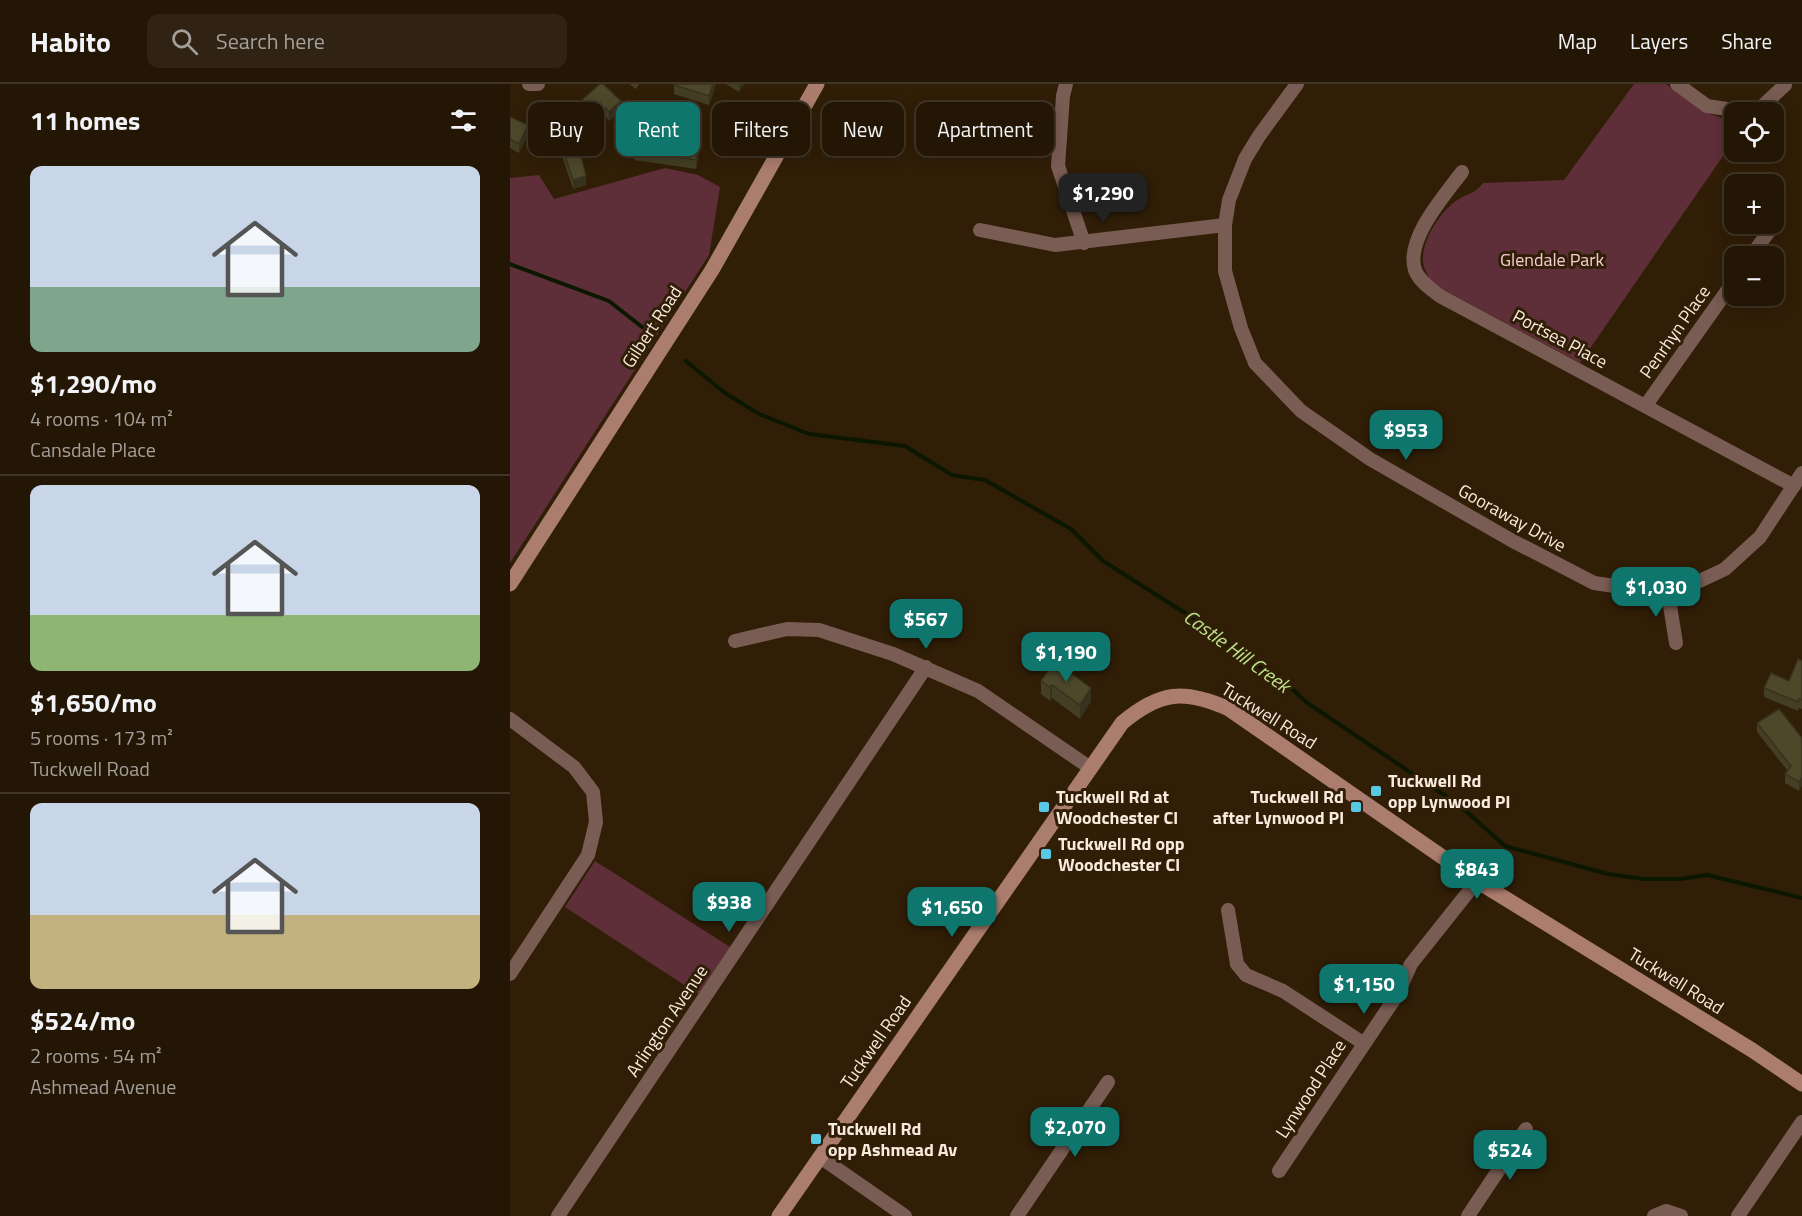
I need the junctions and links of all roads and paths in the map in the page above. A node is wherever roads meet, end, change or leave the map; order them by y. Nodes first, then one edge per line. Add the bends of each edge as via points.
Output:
1 (530, 84) edge
2 (538, 84) edge
3 (817, 84) edge
4 (1066, 84) edge
5 (1297, 84) edge
6 (1677, 84) edge
7 (1785, 85) edge
8 (1767, 102) edge
9 (1724, 109) edge
10 (1462, 172) dead end
11 (1226, 225) junction
12 (980, 230) dead end
13 (1084, 243) junction
14 (1724, 294) edge
15 (1646, 405) junction
16 (1802, 472) edge
17 (1794, 486) junction
18 (510, 584) edge
19 (1667, 587) junction
20 (735, 640) dead end
21 (1676, 644) dead end
22 (926, 667) junction
23 (510, 719) edge
24 (1089, 767) junction
25 (1477, 881) junction
26 (1227, 910) dead end
27 (510, 974) edge
28 (1363, 1043) junction
29 (1108, 1082) dead end
30 (1802, 1084) edge
31 (1802, 1122) edge
32 (1526, 1129) dead end
33 (820, 1157) junction
34 (1279, 1170) dead end
35 (1660, 1214) edge
36 (558, 1216) edge
37 (779, 1216) edge
38 (905, 1216) edge
39 (1017, 1216) edge
40 (1468, 1216) edge
41 (1681, 1216) edge
42 (1738, 1216) edge

1 - 2 street
3 - 18 street, Gilbert Road via 712,270
4 - 13 street via 1059,166
5 - 11 street, Gooraway Drive via 1245,159 1229,200
6 - 9 street via 1707,106
7 - 8 street
10 - 15 street, Portsea Place via 1420,231 1414,251 1415,270 1426,286
11 - 13 street
11 - 19 street, Gooraway Drive via 1225,271 1255,363 1301,411 1370,459 1594,583 1635,589
12 - 13 street via 1054,245
14 - 15 street, Penrhyn Place
15 - 17 street, Portsea Place
16 - 17 street, Gooraway Drive
17 - 19 street, Gooraway Drive via 1760,537 1725,569 1691,585
19 - 21 street
20 - 22 street via 787,628 819,630
22 - 24 street via 978,691
22 - 36 street, Arlington Avenue
23 - 27 street via 574,767 593,792 596,822 588,855
24 - 25 street, Tuckwell Road via 1122,723 1140,708 1159,698 1179,695 1205,699 1229,709
24 - 33 street, Tuckwell Road
25 - 28 street, Lynwood Place via 1411,964 1396,995
25 - 30 street, Tuckwell Road
26 - 28 street via 1237,964 1246,975 1283,991
28 - 34 street, Lynwood Place
29 - 39 street
31 - 42 street
32 - 40 street
33 - 37 street, Tuckwell Road
33 - 38 street
35 - 41 street

